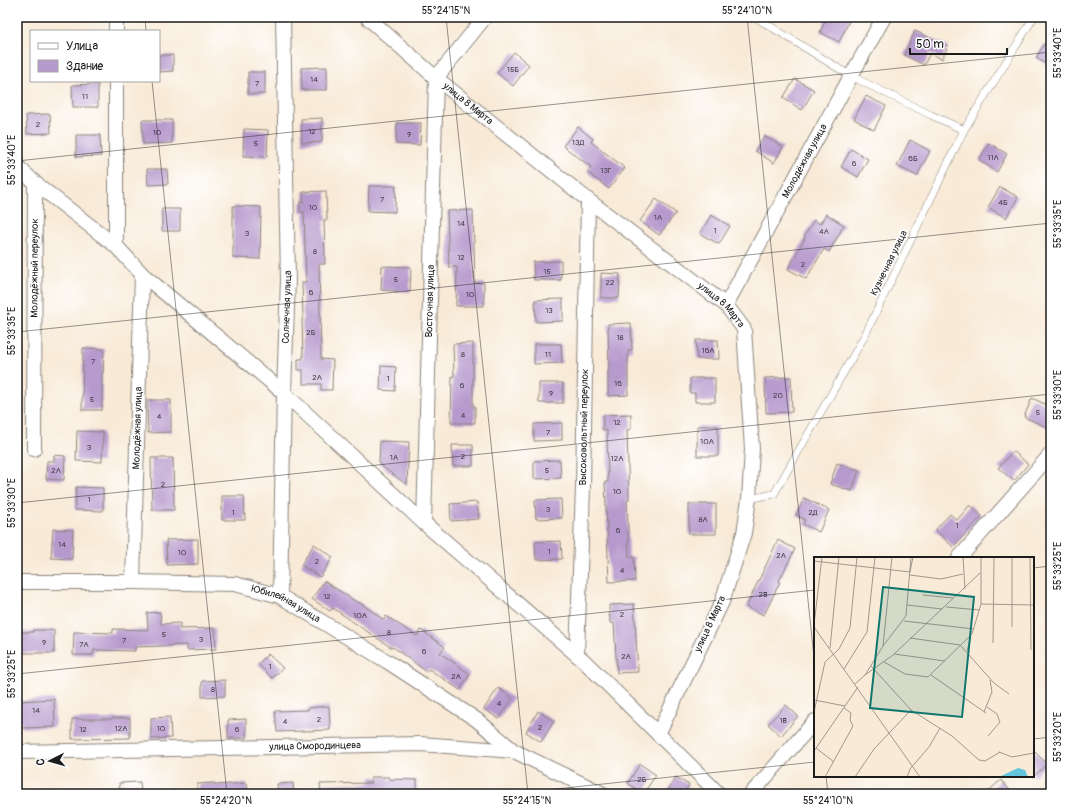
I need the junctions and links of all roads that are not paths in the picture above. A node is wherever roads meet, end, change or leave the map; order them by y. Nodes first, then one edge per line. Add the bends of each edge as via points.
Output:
1 (116, 17) edge
2 (283, 17) edge
3 (367, 17) edge
4 (485, 17) edge
5 (755, 17) edge
6 (884, 17) edge
7 (1034, 17) edge
8 (116, 30) edge
9 (851, 76) junction
10 (436, 78) junction
11 (116, 82) edge
12 (964, 130) junction
13 (17, 166) edge
14 (35, 183) junction
15 (588, 200) junction
16 (116, 246) junction
17 (142, 274) junction
18 (726, 305) junction
19 (284, 393) junction
20 (34, 449) dead end
21 (1051, 454) edge
22 (749, 499) junction
23 (424, 523) junction
24 (960, 557) edge
25 (17, 582) edge
26 (133, 582) junction
27 (280, 596) junction
28 (577, 655) junction
29 (814, 722) edge
30 (658, 734) junction
31 (514, 751) junction
32 (17, 752) edge
33 (603, 794) edge
34 (719, 794) edge
35 (751, 794) edge

1 - 8 street
2 - 19 street, Солнечная улица via 288,279
3 - 10 street, улица 8 Марта
4 - 10 street
5 - 9 lane
6 - 9 street, Молодёжная улица
7 - 12 lane, Кузнечная улица
9 - 12 lane
9 - 18 street, Молодёжная улица
10 - 15 street, улица 8 Марта
10 - 23 street, Восточная улица
11 - 16 street
12 - 22 lane, Кузнечная улица via 865,335 774,494
13 - 14 street
14 - 16 street
14 - 20 street, Молодёжный переулок
15 - 18 street, улица 8 Марта
15 - 28 street, Высоковольтный переулок
16 - 17 street
17 - 19 street
17 - 26 street, Молодёжная улица
18 - 22 street, улица 8 Марта via 744,329 752,449
19 - 23 street
19 - 27 street, Солнечная улица
21 - 24 street
22 - 30 street, улица 8 Марта via 744,533 722,602
23 - 28 street
25 - 26 street, Юбилейная улица
26 - 27 street, Юбилейная улица via 235,584
27 - 31 street, Юбилейная улица via 476,720
28 - 30 street
29 - 35 street
30 - 34 street
31 - 32 street, улица Смородинцева via 420,744
31 - 33 street, улица Смородинцева

